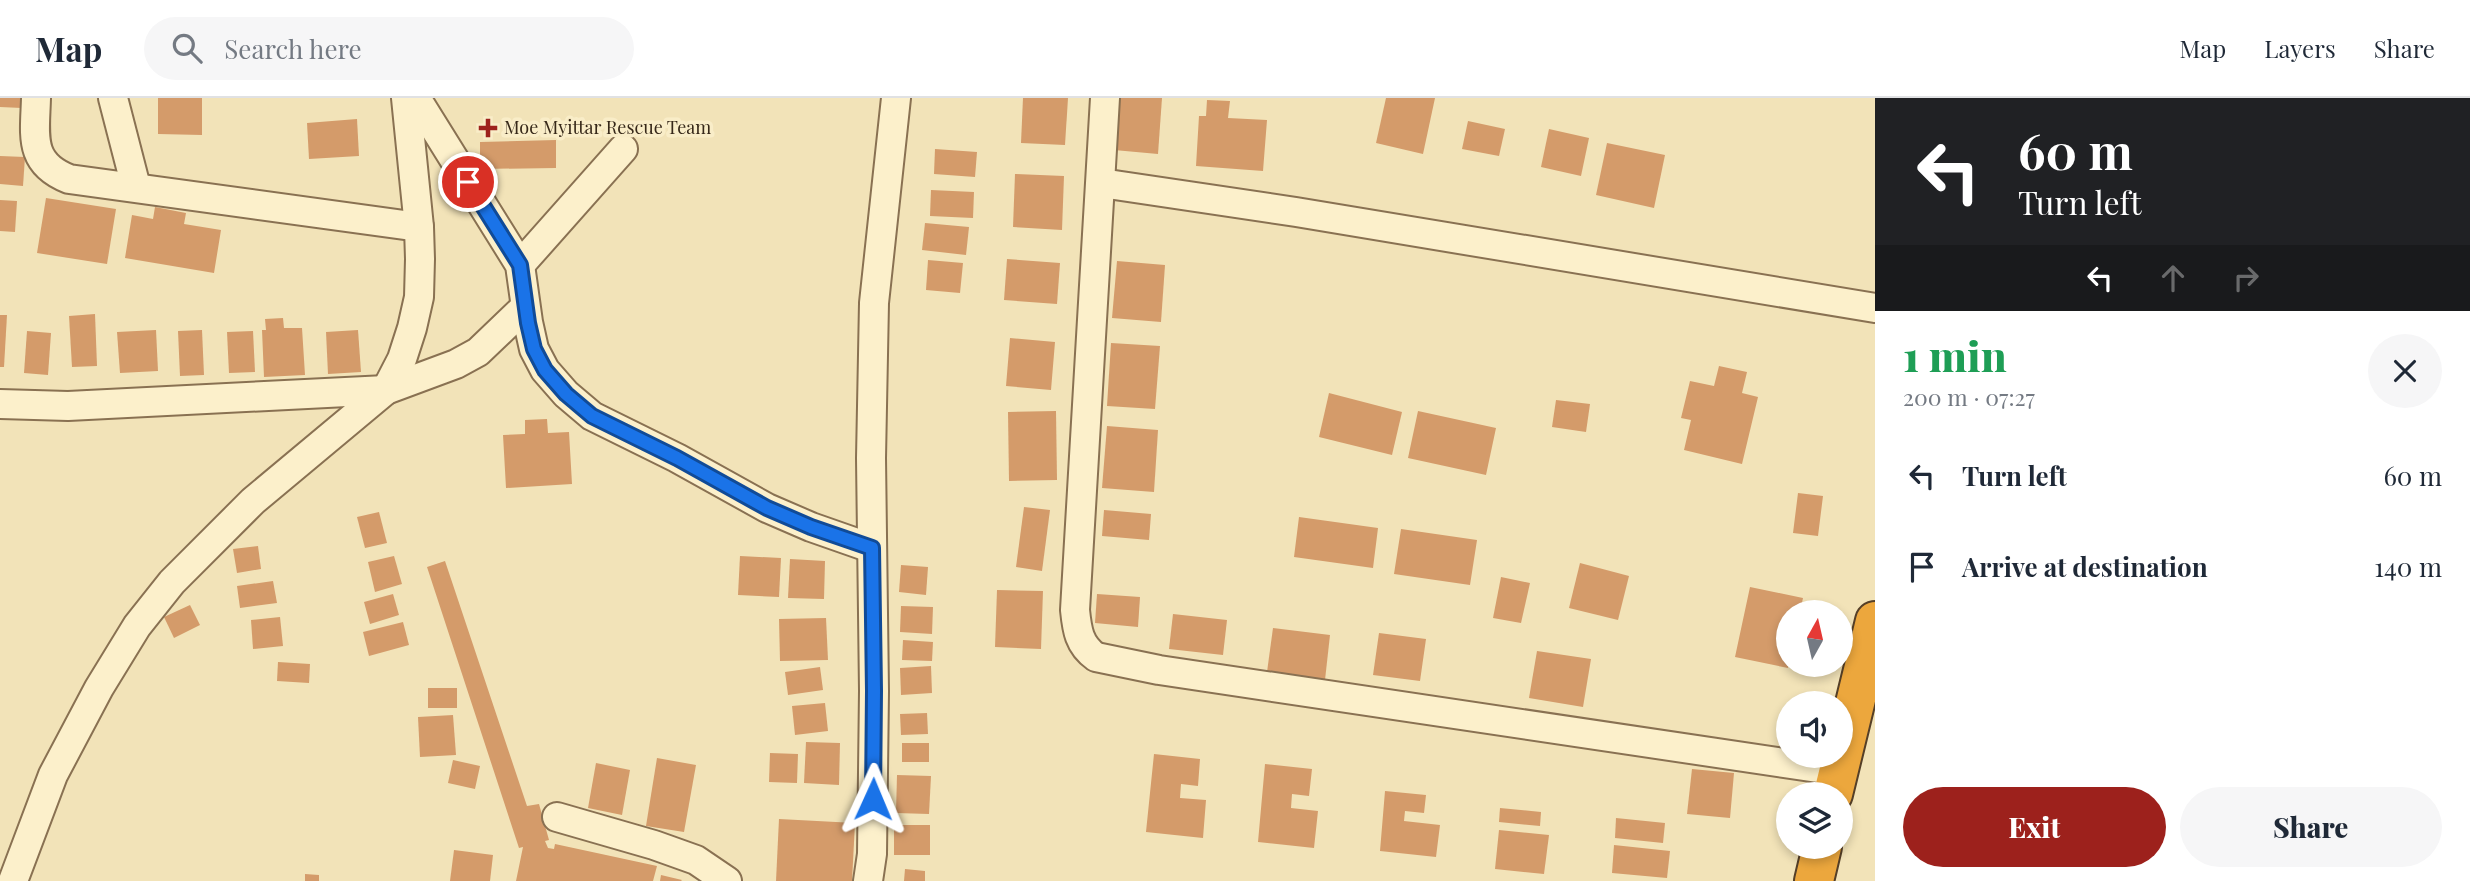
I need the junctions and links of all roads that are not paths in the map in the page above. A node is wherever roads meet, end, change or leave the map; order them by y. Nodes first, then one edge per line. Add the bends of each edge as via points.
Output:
1 (36, 98) edge
2 (113, 98) edge
3 (406, 98) edge
4 (416, 98) edge
5 (896, 98) edge
6 (1105, 98) edge
7 (623, 149) dead end
8 (1101, 183) junction
9 (136, 187) junction
10 (419, 227) junction
11 (520, 265) junction
12 (525, 307) junction
13 (1875, 308) edge
14 (386, 390) junction
15 (0, 404) edge
16 (872, 548) junction
17 (1875, 621) edge
18 (1863, 720) edge
19 (1830, 782) edge
20 (1836, 782) edge
21 (557, 817) dead end
22 (1819, 859) edge
23 (13, 881) edge
24 (727, 881) edge
25 (868, 881) edge
26 (1814, 881) edge

1 - 9 street via 36,148 48,169 69,179
2 - 9 street
3 - 10 street
4 - 11 street
5 - 16 street via 874,303
6 - 8 street
7 - 11 street
8 - 13 street
8 - 19 street via 1075,610 1077,631 1088,651 1107,660 1159,670
9 - 10 street
10 - 14 street via 419,297 405,349
11 - 12 street
12 - 14 street via 478,352
12 - 16 street via 534,349 545,370 592,416 782,515
14 - 15 street via 68,406
14 - 23 street via 253,501 172,582 137,626 53,775
16 - 25 street via 874,732
17 - 18 highway
18 - 20 highway
21 - 24 street via 696,860
22 - 26 highway

